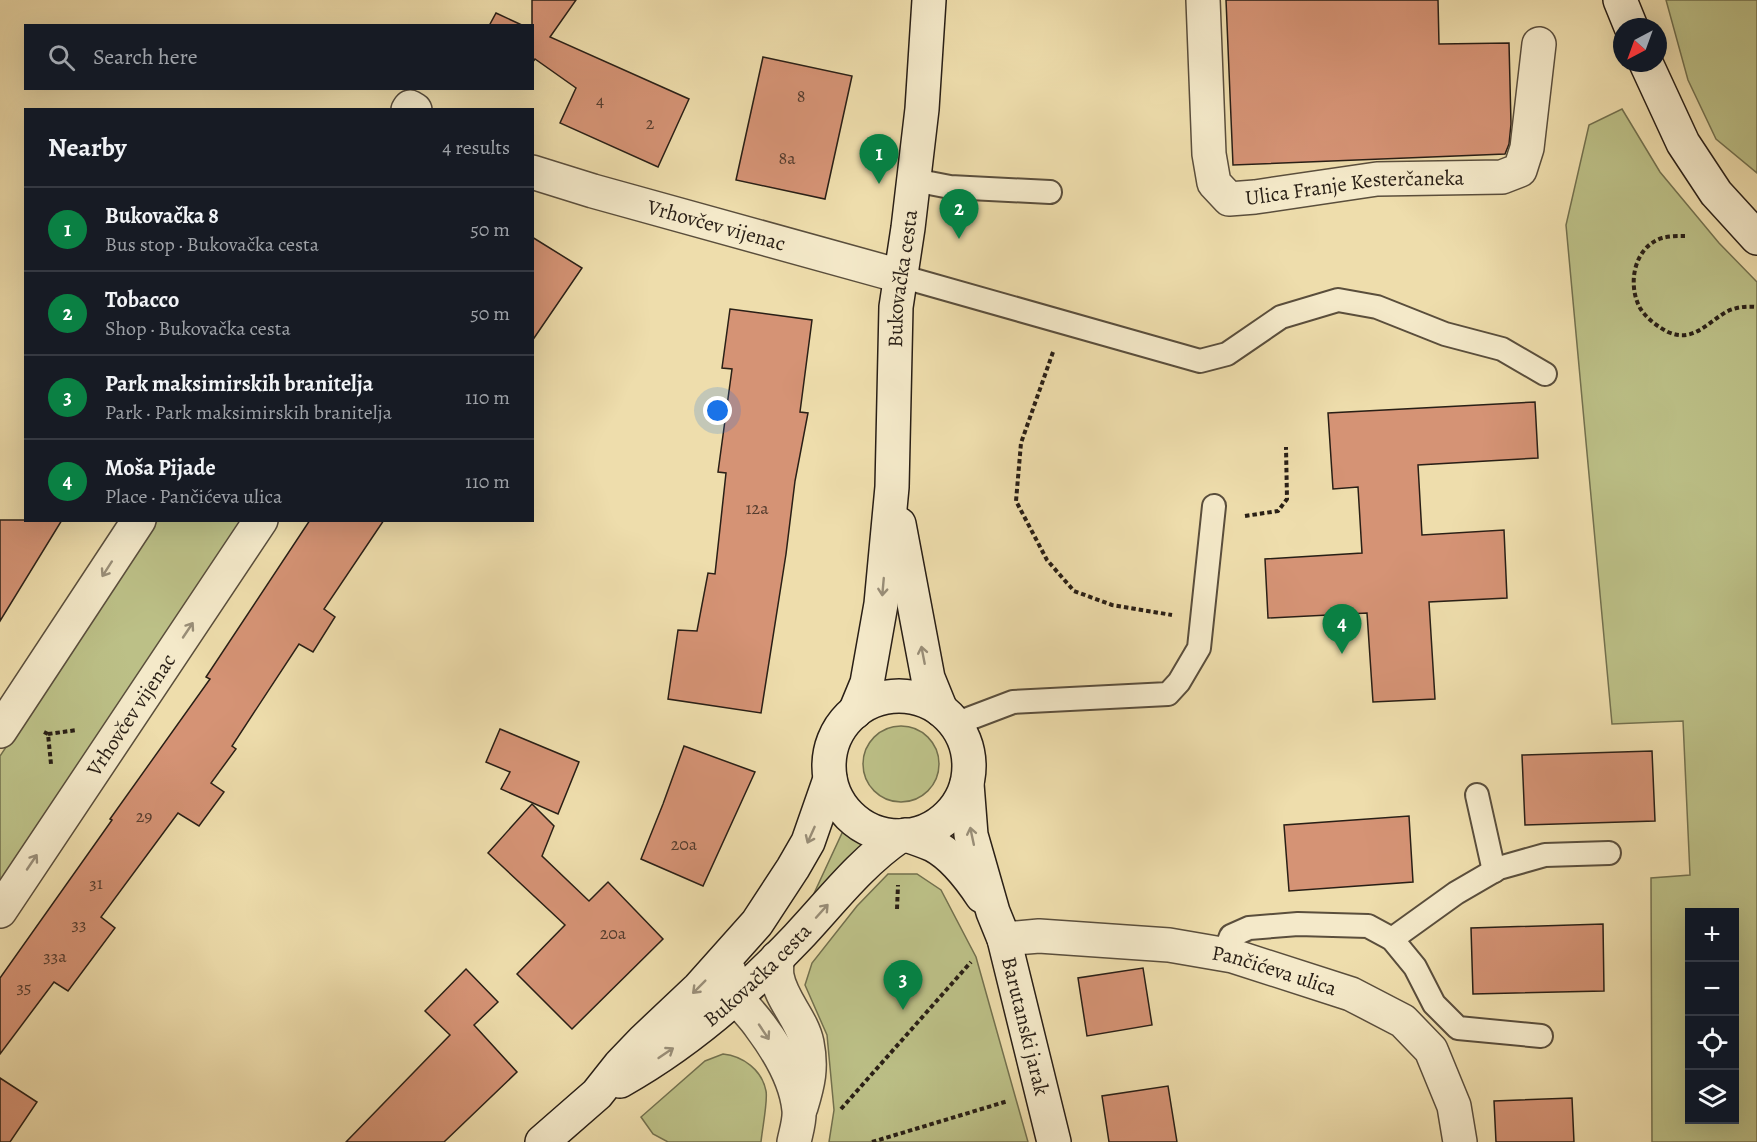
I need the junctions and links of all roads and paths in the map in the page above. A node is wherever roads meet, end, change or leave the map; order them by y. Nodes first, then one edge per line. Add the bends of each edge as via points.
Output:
1 (929, 0) edge
2 (1203, 0) edge
3 (1620, 0) edge
4 (1627, 18) edge
5 (1539, 44) dead end
6 (1650, 72) edge
7 (534, 173) edge
8 (914, 180) junction
9 (1050, 192) dead end
10 (1686, 236) dead end
11 (1757, 238) edge
12 (900, 276) junction
13 (1757, 307) edge
14 (1063, 323) junction
15 (1545, 374) dead end
16 (1286, 447) dead end
17 (892, 487) junction
18 (1213, 514) joint
19 (138, 522) edge
20 (260, 522) edge
21 (1201, 633) junction
22 (855, 712) junction
23 (948, 717) junction
24 (6, 722) edge
25 (52, 767) dead end
26 (830, 780) junction
27 (967, 784) junction
28 (1477, 795) dead end
29 (903, 835) junction
30 (1609, 853) dead end
31 (1494, 871) junction
32 (0, 910) edge
33 (999, 926) junction
34 (1392, 939) junction
35 (738, 944) junction
36 (1224, 954) junction
37 (777, 958) junction
38 (972, 961) dead end
39 (736, 997) junction
40 (1541, 1036) dead end
41 (597, 1094) junction
42 (1008, 1101) dead end
43 (835, 1116) dead end
44 (797, 1127) edge
45 (543, 1142) edge
46 (872, 1142) edge
47 (1054, 1142) edge
48 (1460, 1142) edge

1 - 8 street, Bukovačka cesta
2 - 5 street, Ulica Franje Kesterčaneka via 1209,154 1214,183 1228,199 1377,179 1502,177 1520,170 1527,148
3 - 4 street
6 - 11 street via 1683,143 1716,193
7 - 12 street, Vrhovčev vijenac
8 - 9 lane via 950,187
8 - 12 street, Bukovačka cesta
10 - 13 path via 1664,237 1639,257 1634,280 1640,308 1648,317 1670,333 1685,335 1699,332 1727,311
12 - 14 lane
12 - 17 street, Bukovačka cesta
14 - 15 lane via 1200,361 1227,354 1281,317 1338,300 1377,307 1445,334 1502,349
14 - 21 path via 1021,443 1016,501 1047,560 1074,591 1112,605 1176,615
16 - 18 path via 1287,499 1278,511
17 -> 22 street, Bukovačka cesta via 881,604 867,683
23 -> 17 street, Bukovačka cesta via 928,678
18 - 21 lane
19 -> 24 street
32 -> 20 street, Vrhovčev vijenac
21 - 23 lane via 1199,648 1168,694 1013,702
22 - 23 street via 875,700 897,696 920,699
22 - 26 street via 833,742
23 - 27 street via 965,743
24 - 25 path via 48,734
26 - 29 street via 848,814 863,826 881,834
26 -> 35 street, Bukovačka cesta via 803,851 757,923
27 - 29 street via 958,805 942,821 922,832
33 -> 27 street, Barutanski jarak via 971,835
28 - 31 lane
29 - 33 street, Barutanski jarak via 935,846 954,861 970,878
37 -> 29 street, Bukovačka cesta via 861,867
30 - 31 lane via 1545,855
31 - 34 lane
33 - 36 street, Pančićeva ulica via 1039,936 1169,945
33 - 47 street, Barutanski jarak
34 - 36 lane via 1368,926 1249,927 1231,936
34 - 40 lane via 1415,967 1434,1004 1458,1028
35 - 39 street via 729,972
35 -> 41 street, Bukovačka cesta via 620,1065
36 - 48 street, Pančićeva ulica via 1351,994 1403,1021 1431,1050 1454,1106
37 - 39 street, Bukovačka cesta
37 - 44 street via 780,988 807,1042 809,1080
38 - 43 path
41 -> 39 street, Bukovačka cesta via 675,1047
39 -> 44 street via 760,1026 793,1082
41 - 45 street, Bukovačka cesta
42 - 46 path

